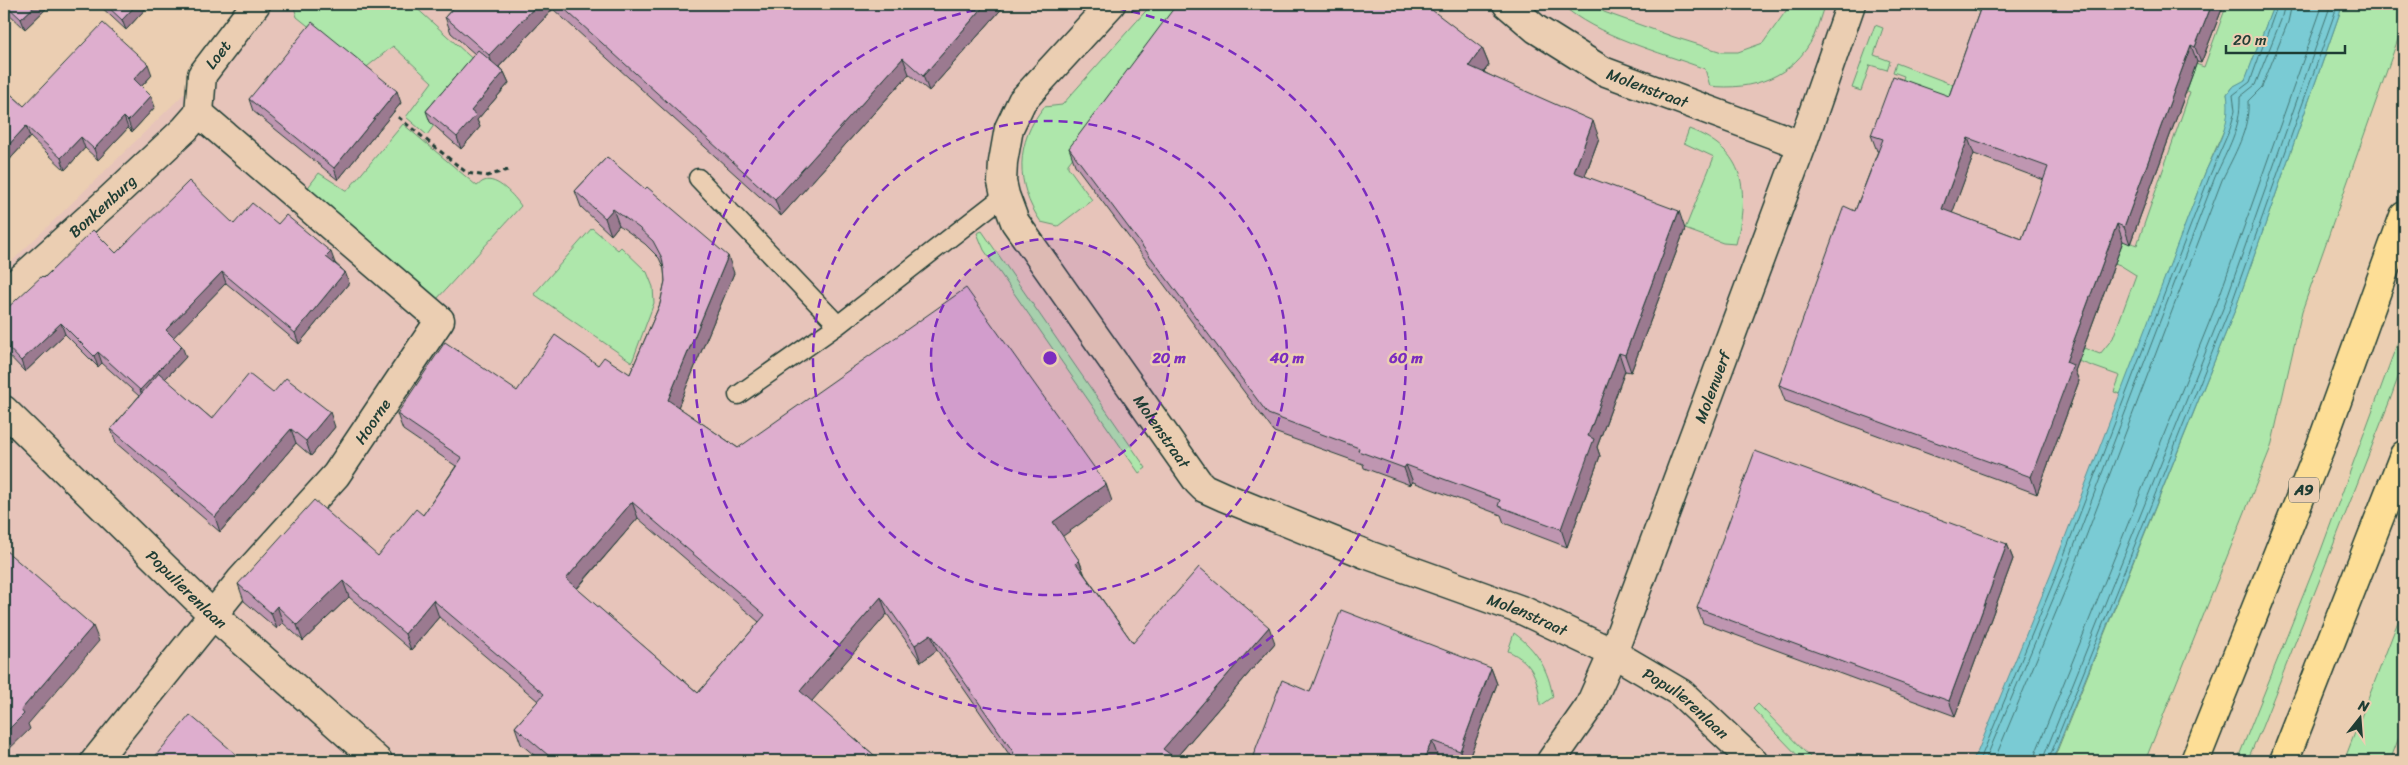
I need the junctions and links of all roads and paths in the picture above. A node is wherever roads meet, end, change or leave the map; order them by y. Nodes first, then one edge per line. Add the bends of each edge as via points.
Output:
1 (256, 4) edge
2 (1111, 4) edge
3 (1508, 4) edge
4 (1851, 4) edge
5 (199, 113) junction
6 (398, 117) dead end
7 (1802, 145) junction
8 (511, 169) dead end
9 (698, 178) dead end
10 (1005, 195) junction
11 (2404, 216) edge
12 (4, 294) edge
13 (838, 325) junction
14 (738, 395) dead end
15 (4, 410) edge
16 (2404, 455) edge
17 (213, 615) junction
18 (1613, 653) junction
19 (95, 761) edge
20 (378, 761) edge
21 (1551, 761) edge
22 (1754, 761) edge
23 (2195, 761) edge
24 (2284, 761) edge

1 - 5 street, Loet via 202,75
2 - 10 street, Molenstraat via 1022,102 1009,128 1003,162
3 - 7 street, Molenstraat via 1536,29 1603,70
4 - 7 street, Molenwerf
5 - 12 street, Bonkenburg via 109,200
5 - 17 street, Hoorne via 440,320 336,474
6 - 8 path via 467,173 487,176
7 - 18 street, Molenwerf
9 - 13 lane
10 - 13 lane
10 - 18 street, Molenstraat via 1015,222 1204,488 1368,555 1524,611
11 - 23 highway, A9 via 2320,448
13 - 14 lane
15 - 17 street, Populierenlaan
16 - 24 highway
17 - 19 street, Hoorne
17 - 20 street, Populierenlaan
18 - 21 street, Molenwerf via 1589,707
18 - 22 street, Populierenlaan via 1681,693

